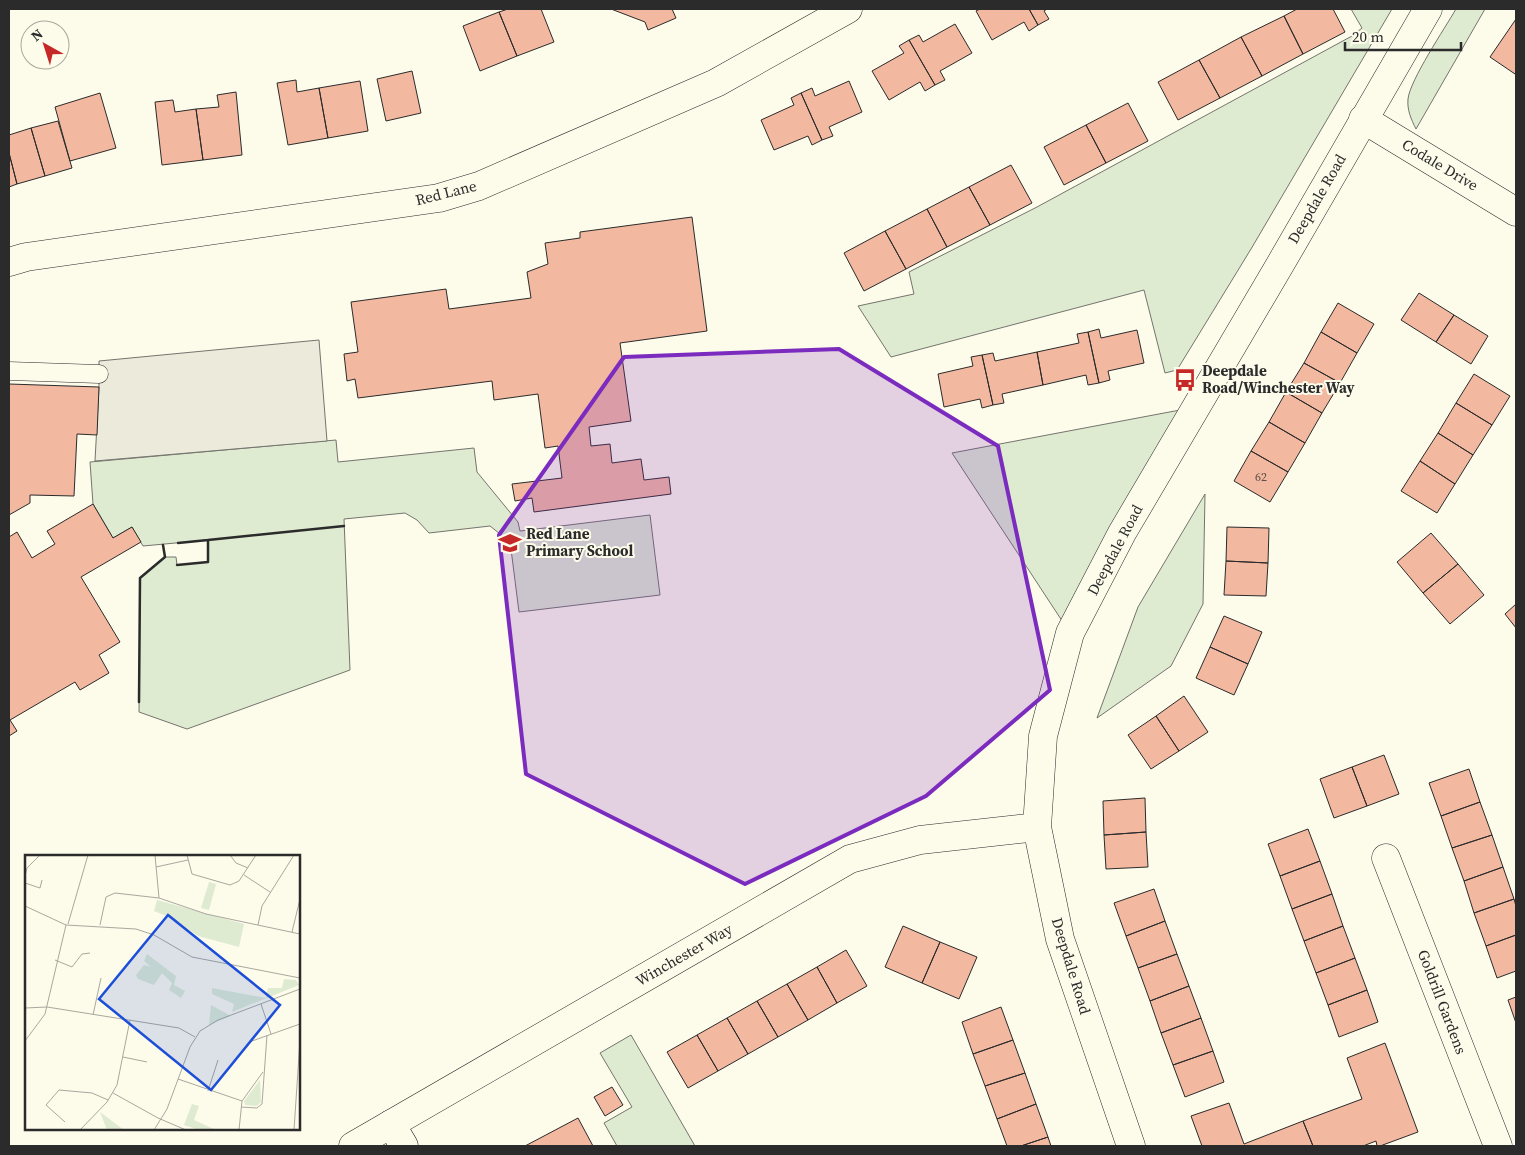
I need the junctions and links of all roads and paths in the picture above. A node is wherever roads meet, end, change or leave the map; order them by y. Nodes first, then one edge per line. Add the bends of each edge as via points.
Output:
1 (848, 9) edge
2 (1428, 9) edge
3 (1364, 119) junction
4 (1516, 212) edge
5 (9, 262) edge
6 (9, 371) edge
7 (99, 374) dead end
8 (1037, 827) junction
9 (1386, 858) dead end
10 (398, 1135) edge
11 (352, 1146) edge
12 (1132, 1146) edge
13 (1498, 1146) edge

1 - 5 street, Red Lane via 716,83 479,186 447,196
2 - 3 street, Deepdale Road
3 - 4 street, Codale Drive
3 - 8 street, Deepdale Road via 1122,533 1070,633 1043,736
6 - 7 lane
8 - 10 street, Winchester Way via 920,840 850,859
8 - 12 street, Deepdale Road via 1060,939
9 - 13 street, Goldrill Gardens
10 - 11 street, Winchester Way

